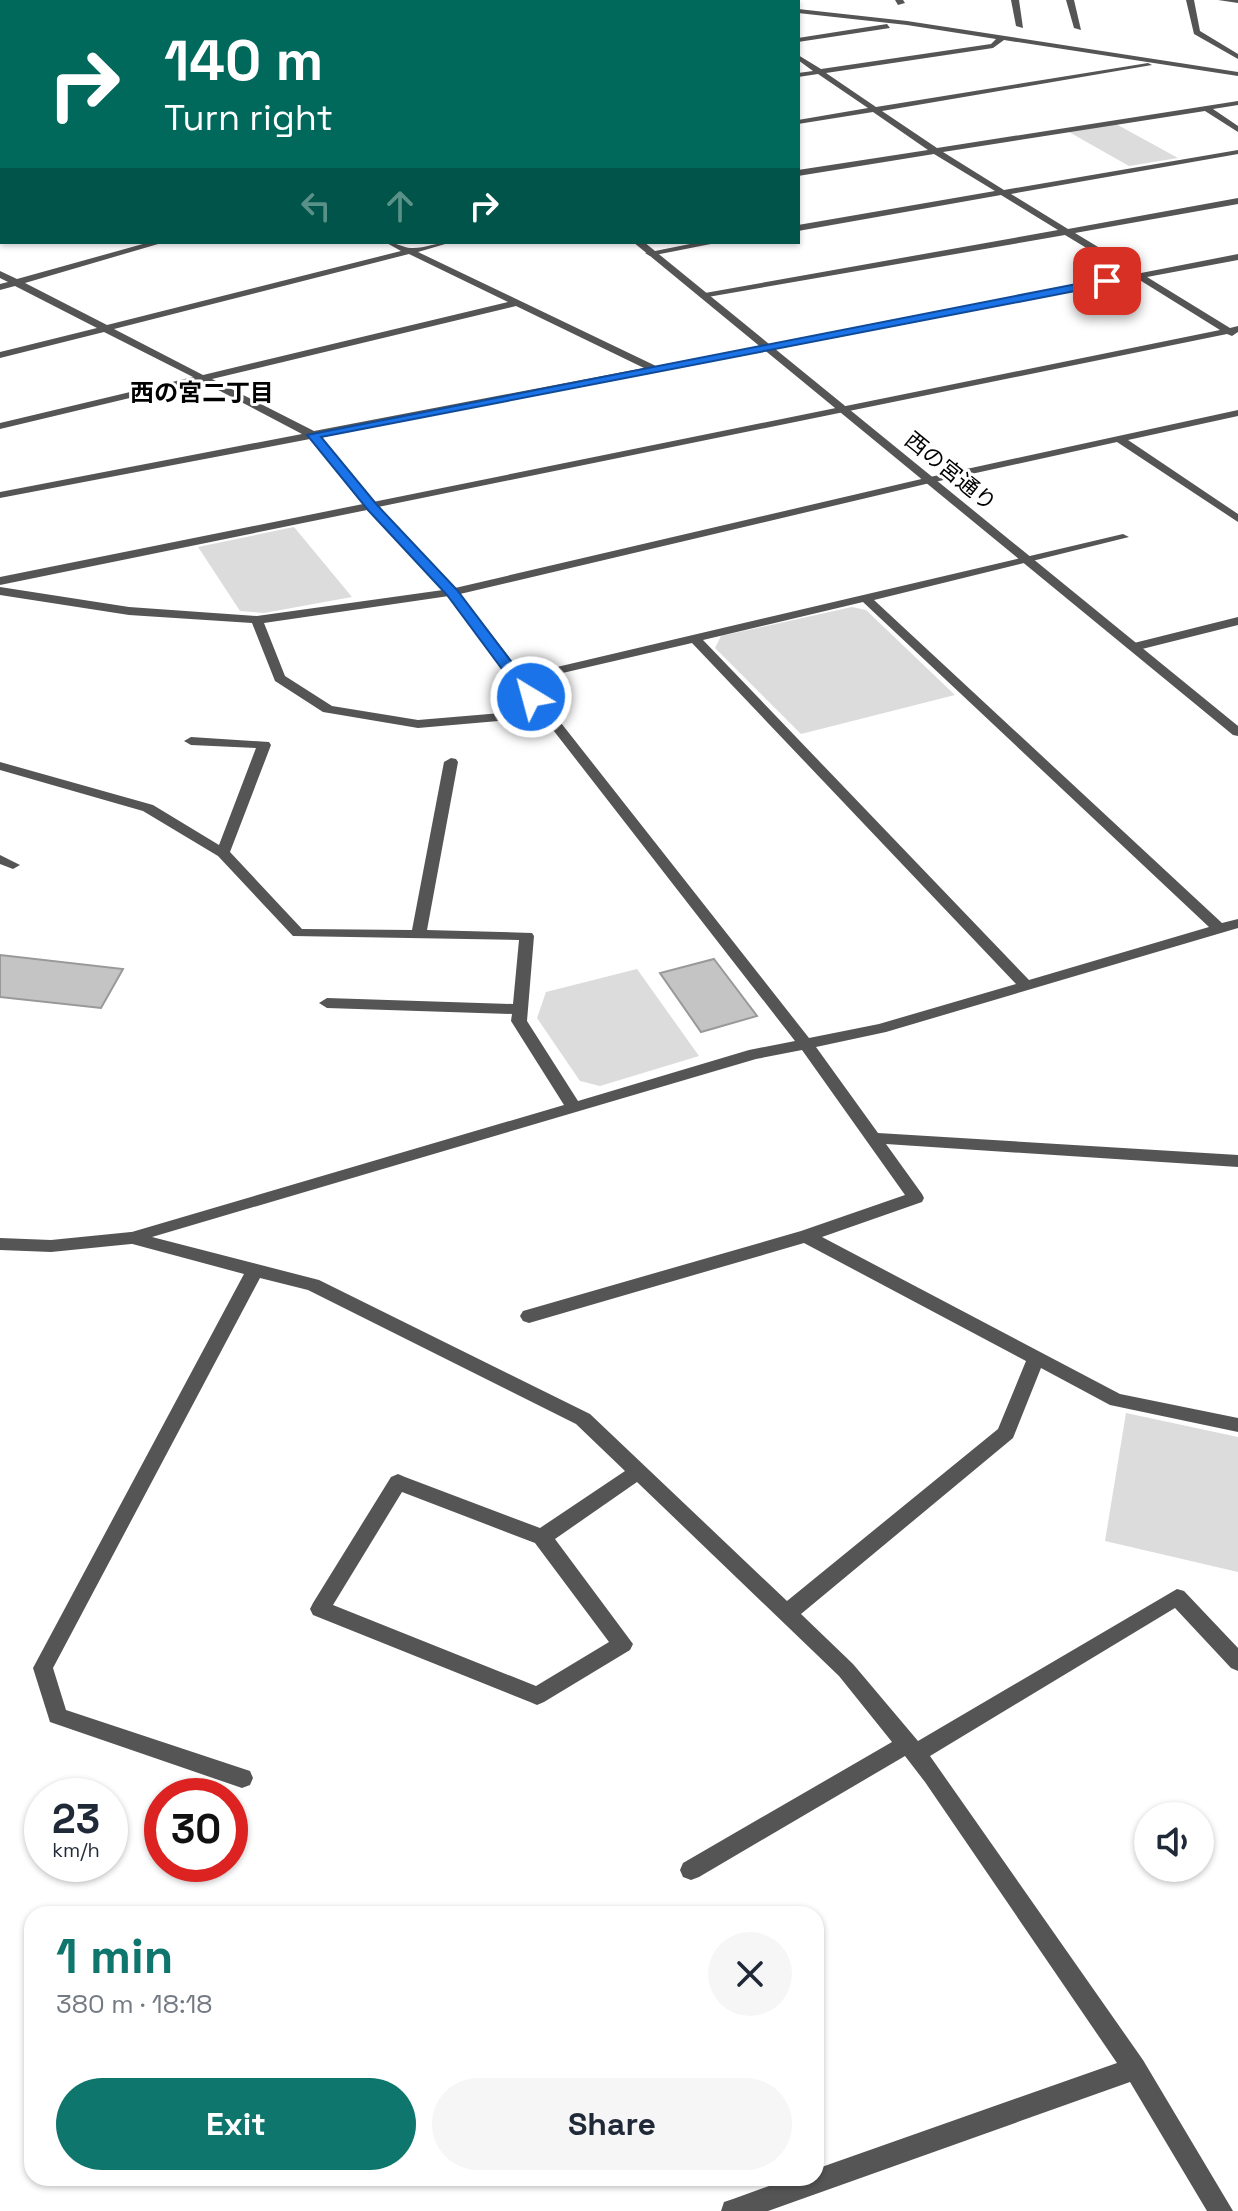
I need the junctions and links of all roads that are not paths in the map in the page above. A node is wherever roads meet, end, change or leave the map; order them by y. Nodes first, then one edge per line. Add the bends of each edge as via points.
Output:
1 (1015, 0) edge
2 (1070, 0) edge
3 (1190, 0) edge
4 (1222, 0) edge
5 (1238, 1) edge
6 (800, 11) edge
7 (907, 23) junction
8 (1020, 26) dead end
9 (1078, 28) dead end
10 (1003, 37) junction
11 (800, 40) edge
12 (1238, 57) edge
13 (800, 58) edge
14 (1160, 62) junction
15 (821, 71) junction
16 (1238, 74) edge
17 (800, 75) edge
18 (1238, 103) edge
19 (1206, 108) junction
20 (872, 110) junction
21 (800, 122) edge
22 (1238, 130) edge
23 (935, 151) junction
24 (1238, 152) edge
25 (800, 173) edge
26 (1001, 192) junction
27 (1238, 201) edge
28 (800, 228) edge
29 (1067, 233) junction
30 (153, 244) edge
31 (395, 244) edge
32 (439, 244) edge
33 (640, 244) edge
34 (704, 244) edge
35 (411, 251) junction
36 (650, 253) junction
37 (1238, 257) edge
38 (0, 274) edge
39 (1137, 276) junction
40 (17, 283) junction
41 (0, 287) edge
42 (705, 296) junction
43 (518, 303) junction
44 (108, 328) junction
45 (1235, 332) edge
46 (767, 347) junction
47 (0, 355) edge
48 (654, 369) junction
49 (203, 378) junction
50 (844, 410) junction
51 (1238, 413) edge
52 (0, 426) edge
53 (313, 435) junction
54 (1119, 439) junction
55 (930, 480) junction
56 (0, 495) edge
57 (372, 508) junction
58 (1235, 514) edge
59 (1123, 537) dead end
60 (1027, 559) junction
61 (0, 581) edge
62 (0, 591) edge
63 (452, 592) junction
64 (865, 598) junction
65 (257, 620) junction
66 (1238, 621) edge
67 (694, 638) junction
68 (1134, 647) junction
69 (518, 680) junction
70 (543, 713) junction
71 (1238, 732) edge
72 (191, 741) dead end
73 (451, 762) dead end
74 (2, 769) edge
75 (223, 853) junction
76 (1238, 923) edge
77 (1219, 928) junction
78 (419, 934) junction
79 (1026, 986) junction
80 (327, 1003) dead end
81 (520, 1009) junction
82 (804, 1042) junction
83 (574, 1107) junction
84 (872, 1138) junction
85 (1238, 1161) edge
86 (806, 1236) junction
87 (131, 1238) junction
88 (0, 1244) edge
89 (255, 1270) junction
90 (529, 1316) dead end
91 (1036, 1358) junction
92 (1238, 1425) edge
93 (638, 1472) junction
94 (542, 1537) junction
95 (786, 1614) junction
96 (1238, 1662) edge
97 (911, 1749) junction
98 (242, 1778) dead end
99 (691, 1870) dead end
100 (1135, 2068) junction
101 (824, 2179) edge
102 (803, 2186) edge
103 (733, 2211) edge
104 (1221, 2211) edge

1 - 8 street
2 - 9 street
3 - 12 street via 1197,32
4 - 5 street
6 - 7 street
7 - 10 street
7 - 11 street
10 - 14 street
10 - 15 street via 993,46
13 - 15 street
14 - 16 street
14 - 20 street
15 - 17 street
15 - 20 street
18 - 19 street
19 - 22 street
19 - 23 street
20 - 21 street
20 - 23 street
23 - 25 street
23 - 26 street
24 - 26 street
26 - 28 street
26 - 29 street
27 - 29 street
29 - 39 street
29 - 42 street
30 - 40 street
31 - 35 street
32 - 35 street
33 - 36 street, 西の宮通り
34 - 36 street
35 - 43 street
35 - 44 street
36 - 42 street, 西の宮通り
37 - 39 street
38 - 40 street
39 - 45 street
39 - 46 street
40 - 41 street
40 - 44 street
42 - 46 street, 西の宮通り
43 - 48 street
43 - 49 street
44 - 47 street
44 - 49 street
45 - 50 street
46 - 48 street
46 - 50 street, 西の宮通り
48 - 53 street
49 - 52 street
49 - 53 street
50 - 55 street, 西の宮通り
50 - 57 street
51 - 54 street
53 - 56 street
53 - 57 street
54 - 55 street
54 - 58 street
55 - 60 street, 西の宮通り
55 - 63 street
57 - 61 street
57 - 63 street
59 - 60 street
60 - 64 street
60 - 68 street, 西の宮通り
62 - 65 street via 129,611
63 - 65 street
63 - 69 street
64 - 67 street
64 - 77 street
65 - 70 street via 279,678 328,709 418,724
66 - 68 street
67 - 69 street
67 - 79 street
68 - 71 street, 西の宮通り
69 - 70 street
70 - 82 street
72 - 75 street via 264,745
73 - 78 street
74 - 75 street via 148,808
75 - 78 street via 298,933
76 - 77 street
77 - 79 street
78 - 81 street via 527,936
79 - 82 street via 881,1029
80 - 81 street
81 - 83 street via 519,1021
82 - 83 street
82 - 84 street
83 - 87 street
84 - 85 street
84 - 86 street via 916,1198
86 - 90 street
86 - 91 street
87 - 88 street via 51,1246
87 - 89 street
89 - 93 street via 313,1285 583,1419
89 - 98 street via 43,1668 57,1716
91 - 92 street via 1116,1400
91 - 95 street via 1006,1433
93 - 94 street
93 - 95 street
94 - 94 street via 398,1482 320,1609 537,1696 623,1644
95 - 97 street via 846,1670
96 - 97 street via 1177,1597
97 - 99 street
97 - 100 street
100 - 101 street
100 - 104 street
102 - 103 street

